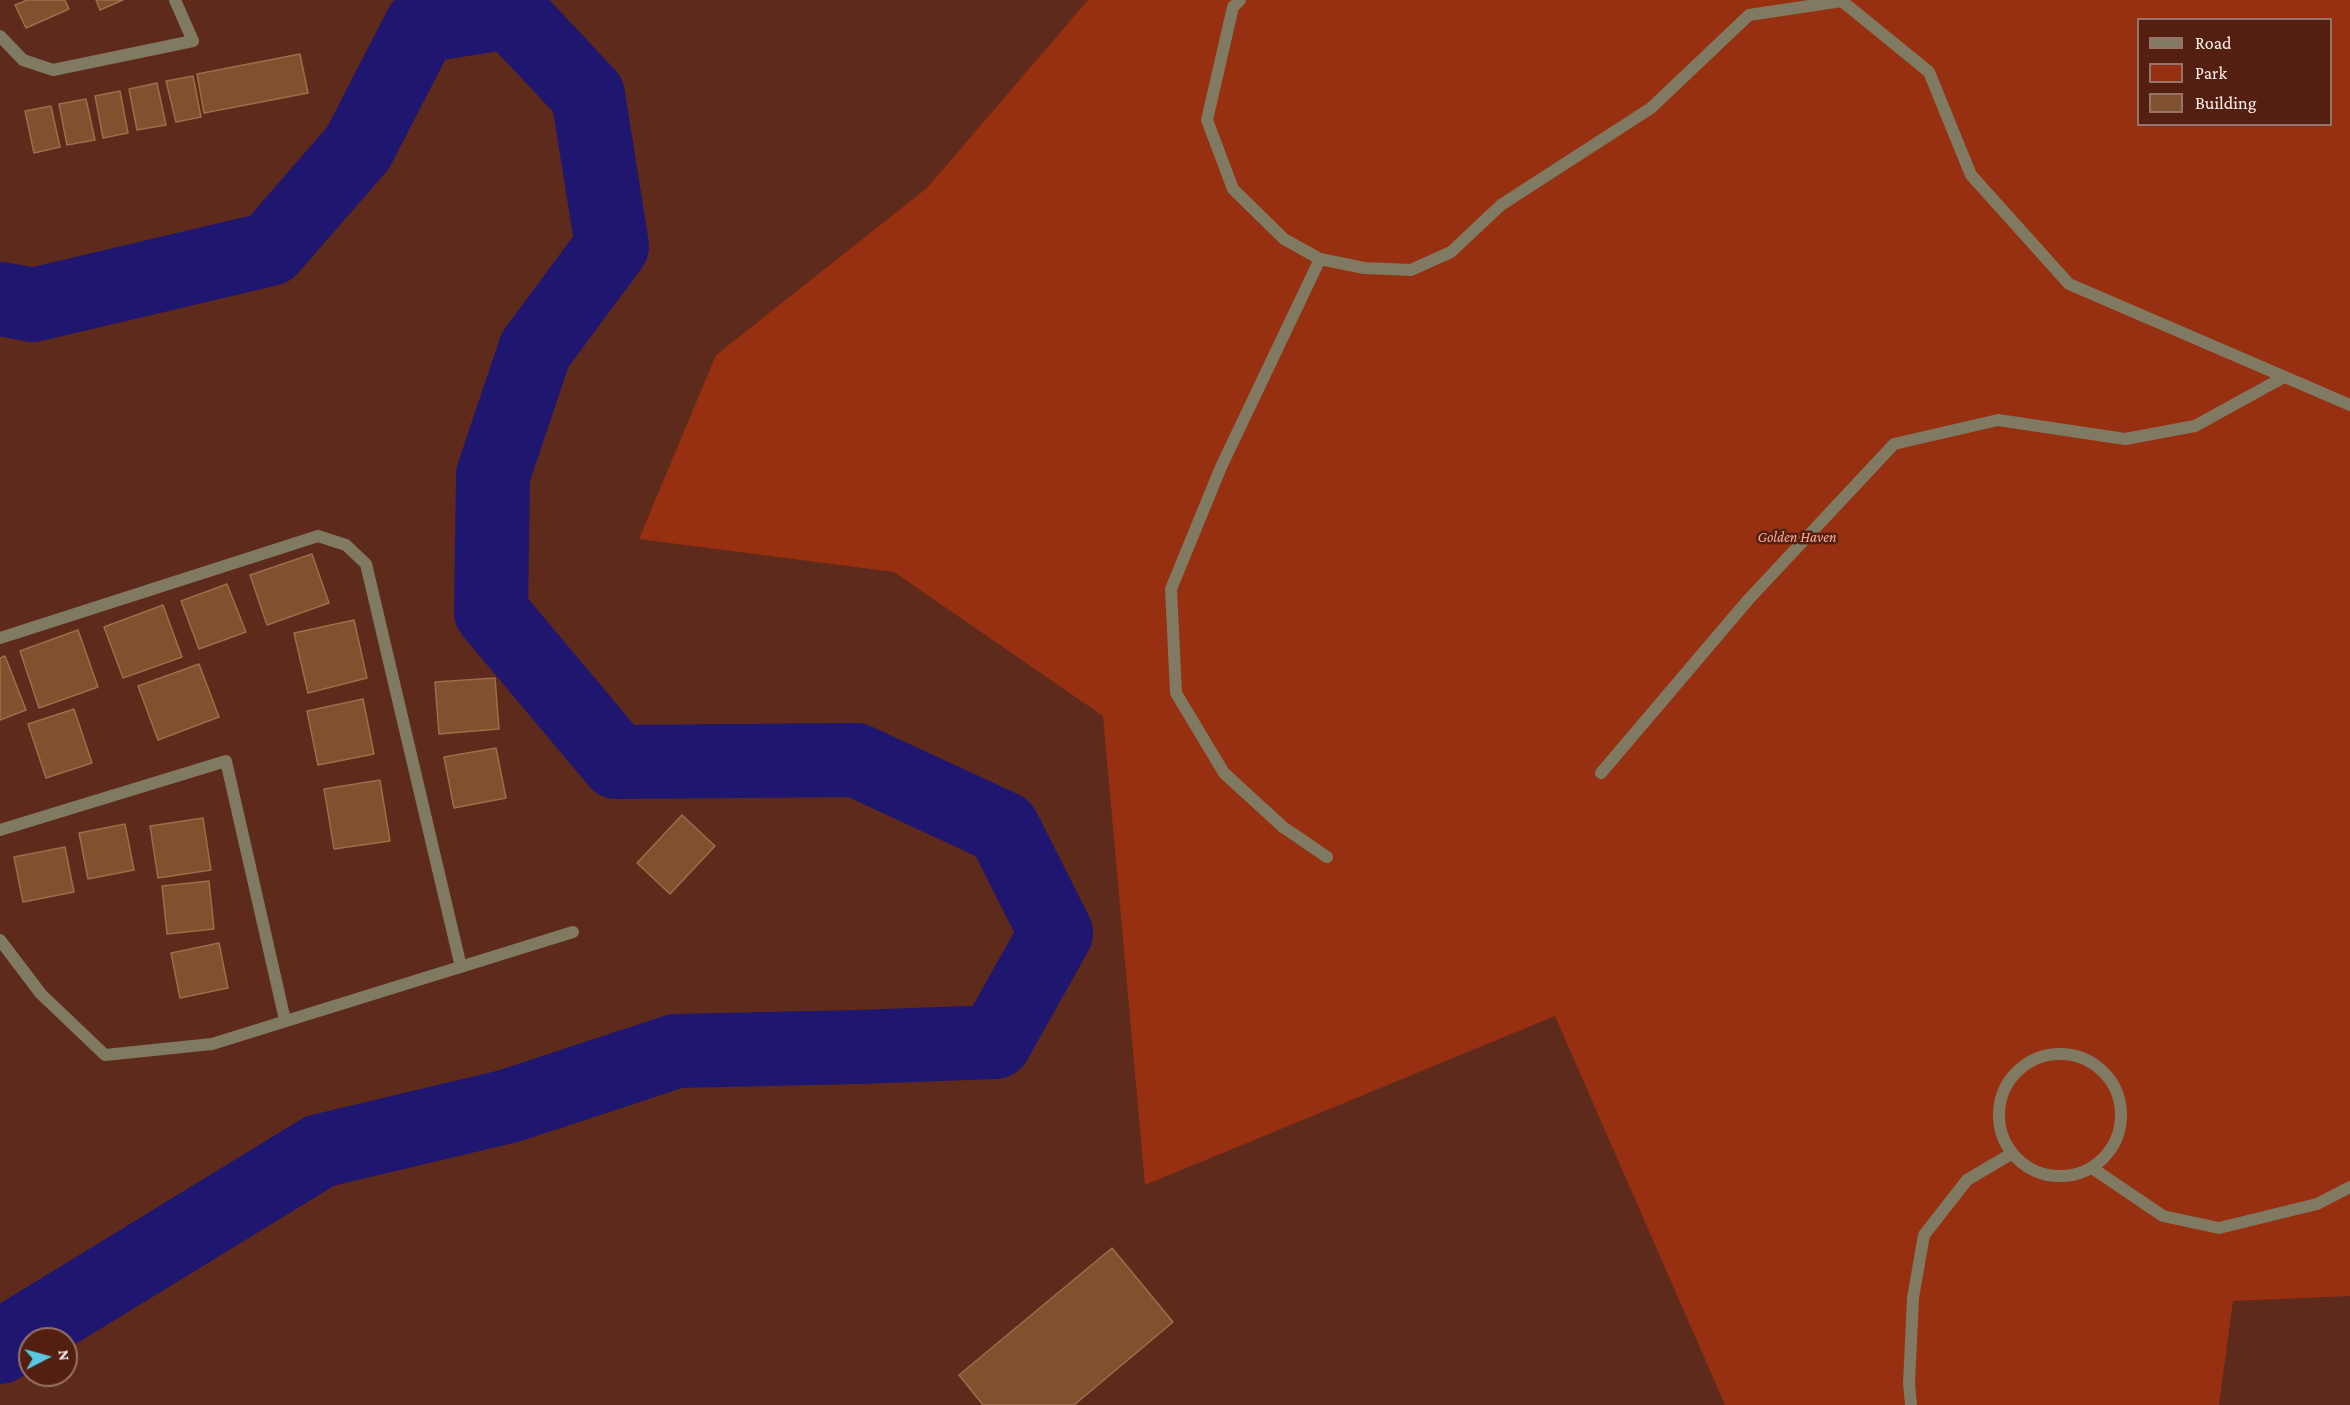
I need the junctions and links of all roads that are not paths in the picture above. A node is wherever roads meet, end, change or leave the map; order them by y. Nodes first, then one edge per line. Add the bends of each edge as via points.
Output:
1 (175, 0) edge
2 (1240, 0) edge
3 (0, 36) edge
4 (1320, 259) junction
5 (2284, 377) junction
6 (2350, 405) edge
7 (0, 638) edge
8 (1601, 773) dead end
9 (0, 830) edge
10 (1327, 857) dead end
11 (573, 932) dead end
12 (0, 940) edge
13 (461, 967) junction
14 (285, 1020) junction
15 (2011, 1154) junction
16 (2092, 1168) junction
17 (2350, 1187) edge
18 (1911, 1405) edge

1 - 3 street via 193,41 53,70 23,60
2 - 4 street via 1233,7 1207,120 1233,189 1284,239
4 - 5 street via 1364,268 1411,270 1451,252 1501,204 1651,108 1749,15 1842,1 1929,72 1971,175 2069,284
4 - 10 street via 1221,467 1171,589 1176,693 1224,773 1283,827
5 - 6 street
5 - 8 street via 2195,426 2125,439 1998,420 1894,444 1748,600
7 - 13 street via 318,536 346,545 366,564
9 - 14 street via 226,761
11 - 13 street
12 - 14 street via 41,994 105,1055 212,1044
13 - 14 street
15 - 16 street via 2025,1166 2058,1177
15 - 16 street via 2003,1139 1998,1104 2013,1073 2042,1054 2078,1054 2108,1074 2122,1107 2117,1143
15 - 18 street via 1967,1180 1924,1235 1913,1298
16 - 17 street via 2163,1216 2219,1228 2317,1203

